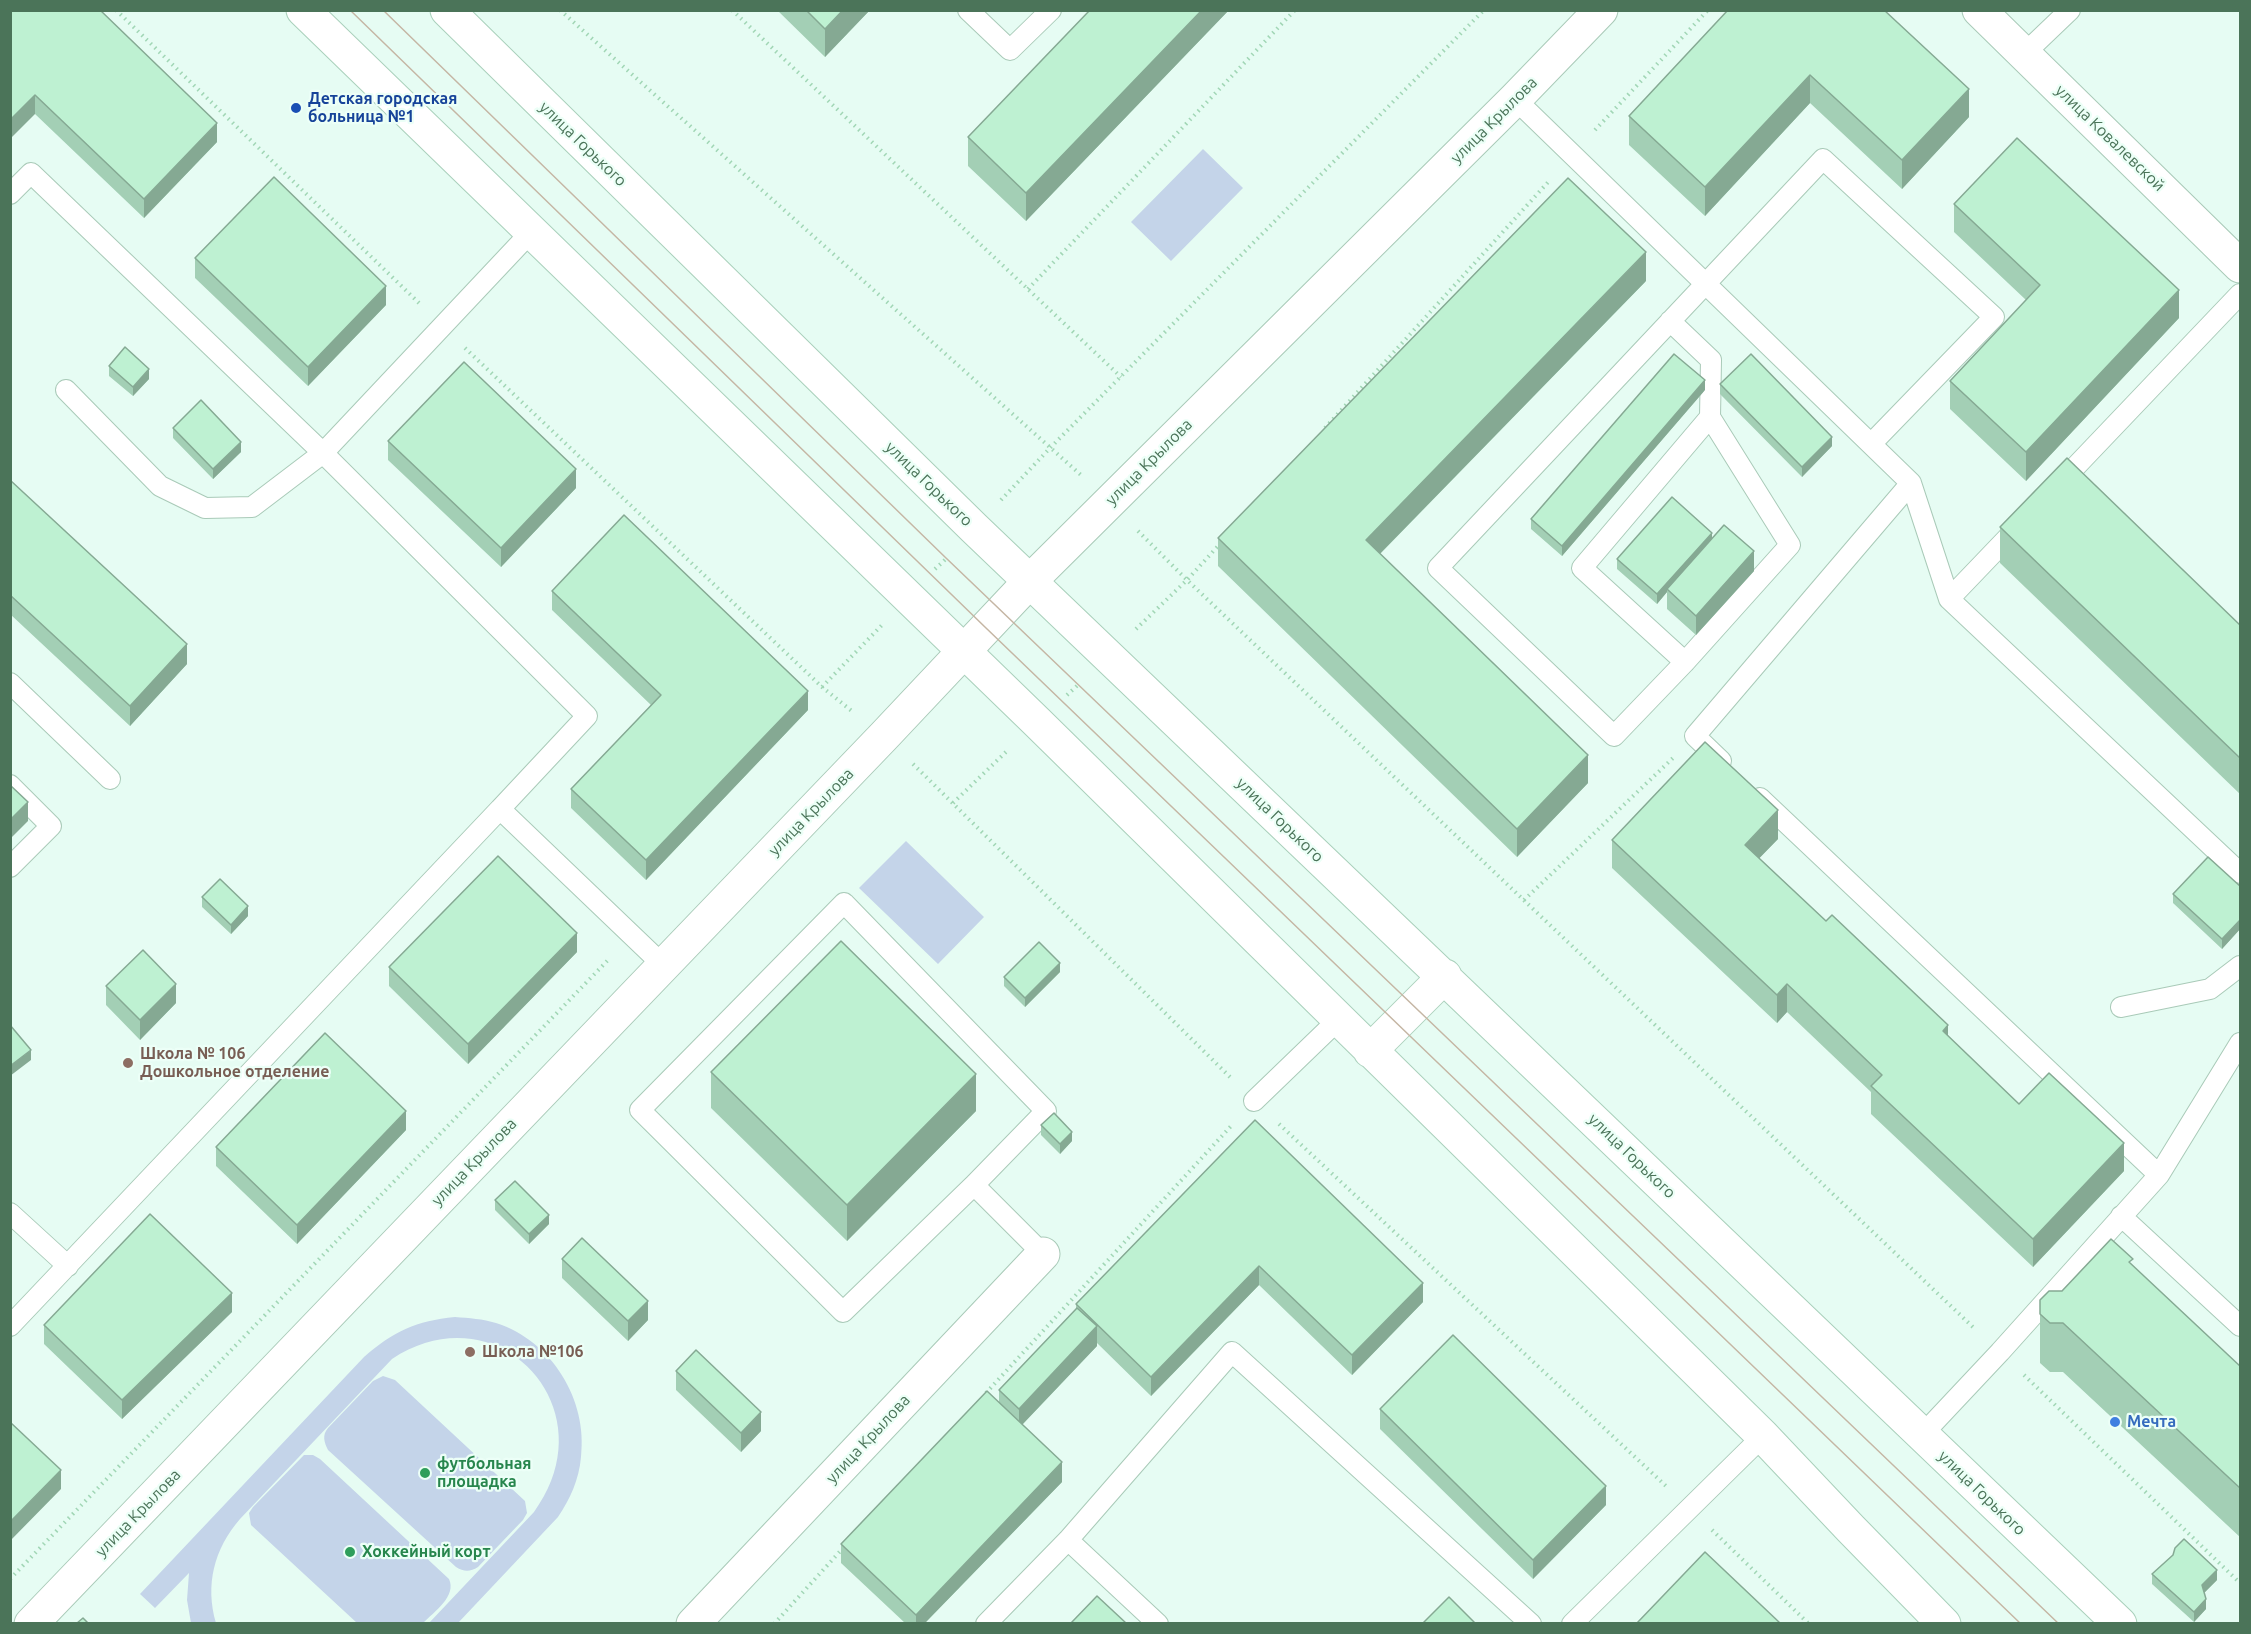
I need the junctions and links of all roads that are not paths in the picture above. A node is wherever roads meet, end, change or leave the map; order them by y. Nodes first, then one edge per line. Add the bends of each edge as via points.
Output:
1 (303, 10) edge
2 (447, 10) edge
3 (968, 10) edge
4 (1051, 10) edge
5 (1979, 10) edge
6 (2070, 10) edge
7 (1591, 14) edge
8 (2024, 54) junction
9 (1515, 99) junction
10 (10, 194) edge
11 (531, 232) junction
12 (2241, 266) edge
13 (1705, 283) junction
14 (2241, 294) edge
15 (1670, 321) junction
16 (66, 390) dead end
17 (1710, 417) junction
18 (1871, 444) junction
19 (323, 453) junction
20 (1911, 483) junction
21 (2046, 497) edge
22 (2030, 514) edge
23 (1030, 581) junction
24 (1949, 599) junction
25 (963, 652) junction
26 (1685, 662) junction
27 (10, 683) edge
28 (110, 779) dead end
29 (10, 785) edge
30 (500, 809) junction
31 (10, 867) edge
32 (2241, 873) edge
33 (663, 965) junction
34 (2241, 966) edge
35 (1445, 976) junction
36 (2121, 1007) dead end
37 (1338, 1020) junction
38 (2241, 1043) edge
39 (1370, 1051) junction
40 (1254, 1101) road end
41 (2159, 1175) junction
42 (974, 1185) junction
43 (10, 1213) edge
44 (2121, 1216) junction
45 (1043, 1254) joint
46 (68, 1266) junction
47 (10, 1326) edge
48 (2241, 1326) edge
49 (1922, 1435) junction
50 (1763, 1436) junction
51 (1068, 1540) junction
52 (31, 1623) edge
53 (693, 1623) edge
54 (986, 1623) edge
55 (1158, 1623) edge
56 (1531, 1623) edge
57 (1572, 1623) edge
58 (1944, 1623) edge
59 (2120, 1623) edge

1 - 11 main road
2 - 23 main road, улица Горького
3 - 4 lane via 1010,50
5 - 8 main road, улица Ковалевской
6 - 8 lane
7 - 9 main road, улица Крылова
8 - 12 main road, улица Ковалевской
9 - 13 lane
9 - 23 main road, улица Крылова
10 - 19 lane via 31,173
11 - 19 lane
11 - 25 main road
13 - 15 lane
13 - 18 lane
13 - 18 lane via 1823,159 1994,317
14 - 21 lane
15 - 17 lane via 1711,360
15 - 26 lane via 1438,568 1614,736
16 - 19 lane via 159,486 205,508 252,507
17 - 26 lane via 1790,545
17 - 26 lane via 1582,568
18 - 20 lane
19 - 30 lane via 587,716
20 - 24 lane
20 - 41 lane via 1695,736
22 - 24 lane
23 - 25 main road, улица Крылова
23 - 35 main road, улица Горького
24 - 32 lane
25 - 33 main road, улица Крылова
25 - 37 main road
27 - 28 lane
29 - 31 lane via 51,826
30 - 33 lane
30 - 46 lane
33 - 52 main road, улица Крылова
34 - 36 lane via 2210,989
35 - 39 main road
35 - 49 main road, улица Горького
37 - 39 main road
37 - 40 lane
38 - 41 lane
39 - 50 main road
41 - 44 lane
42 - 42 lane via 843,1312 640,1110 844,903 1046,1111
42 - 45 lane
43 - 46 lane
44 - 48 lane
44 - 49 lane
45 - 53 main road, улица Крылова
46 - 47 lane
49 - 59 main road, улица Горького
50 - 57 lane
50 - 58 main road
51 - 54 lane
51 - 55 lane
51 - 56 lane via 1232,1352

